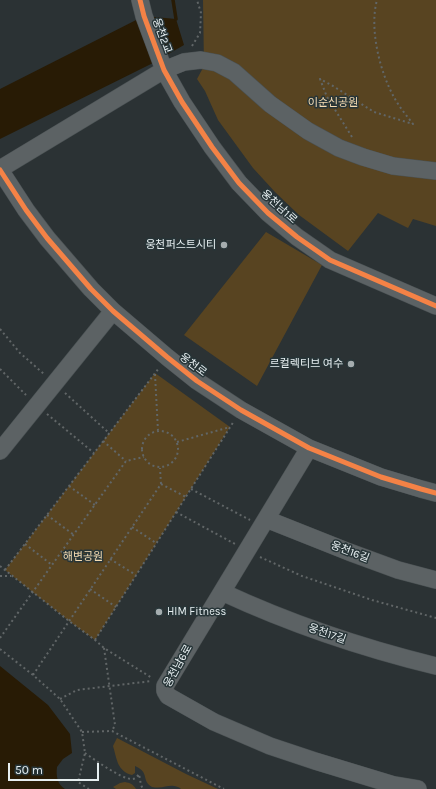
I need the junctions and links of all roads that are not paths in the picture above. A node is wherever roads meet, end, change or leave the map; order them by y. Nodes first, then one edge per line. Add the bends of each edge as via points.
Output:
1 (140, 0) edge
2 (162, 66) junction
3 (0, 170) edge
4 (436, 171) edge
5 (436, 306) edge
6 (113, 311) junction
7 (2, 443) edge
8 (309, 448) junction
9 (436, 493) edge
10 (264, 522) junction
11 (436, 580) edge
12 (222, 592) junction
13 (436, 666) edge
14 (418, 789) edge

1 - 2 street, 웅천2교
2 - 3 street
2 - 4 street via 201,60 217,63 234,72 270,104 308,131 339,148 393,166
2 - 5 street, 웅천남1로 via 212,147 239,184 268,213 330,260
3 - 6 street, 웅천로 via 47,238
6 - 7 street
6 - 8 street, 웅천로 via 196,381 240,410
8 - 9 street, 웅천로 via 381,476
8 - 10 street, 웅천남6로
10 - 11 street, 웅천16길 via 391,567
10 - 12 street, 웅천남6로
12 - 13 street, 웅천17길 via 346,641
12 - 14 street, 웅천남6로 via 165,686 168,696 214,722 270,746 394,785

